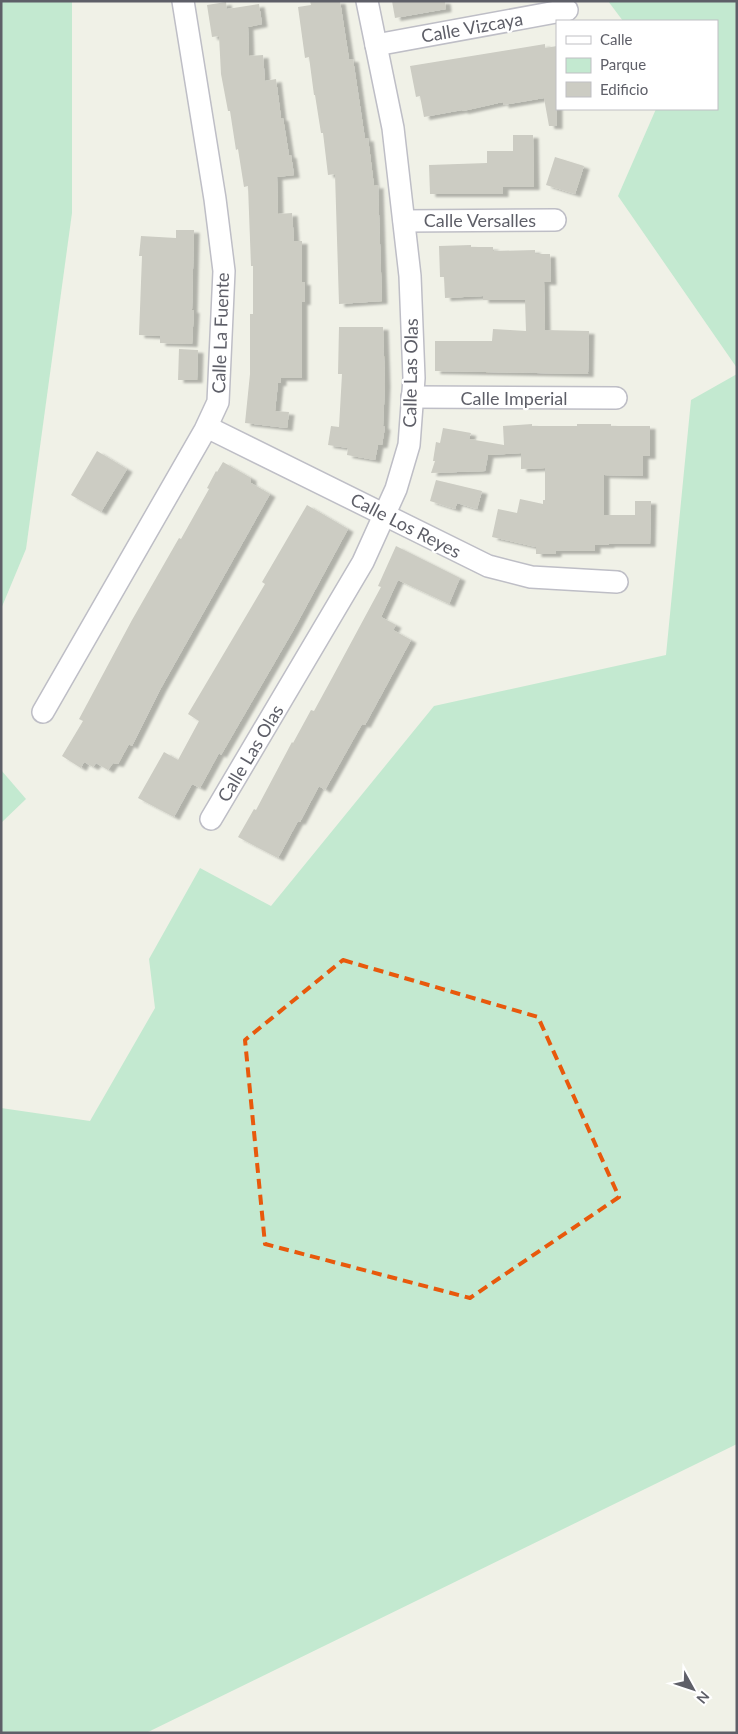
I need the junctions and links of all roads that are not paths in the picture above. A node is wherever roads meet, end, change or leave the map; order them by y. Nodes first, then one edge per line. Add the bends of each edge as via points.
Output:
1 (183, 1) edge
2 (367, 1) edge
3 (568, 10) dead end
4 (376, 45) junction
5 (556, 220) dead end
6 (404, 221) junction
7 (412, 397) junction
8 (616, 398) dead end
9 (207, 427) junction
10 (385, 514) junction
11 (617, 582) dead end
12 (43, 712) dead end
13 (211, 819) dead end

1 - 9 street, Calle La Fuente via 224,271 218,402
2 - 4 street, Calle Las Olas
3 - 4 street, Calle Vizcaya
4 - 6 street, Calle Las Olas via 393,128
5 - 6 street, Calle Versalles
6 - 7 street, Calle Las Olas via 410,276
7 - 8 street, Calle Imperial
7 - 10 street, Calle Las Olas via 409,446
9 - 10 street, Calle Los Reyes
9 - 12 street, Calle La Fuente
10 - 11 street, Calle Los Reyes via 488,566 531,577
10 - 13 street, Calle Las Olas via 363,562

